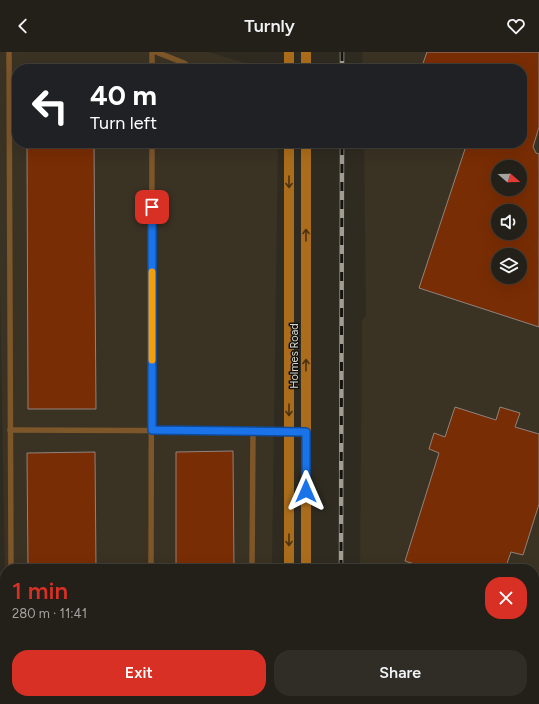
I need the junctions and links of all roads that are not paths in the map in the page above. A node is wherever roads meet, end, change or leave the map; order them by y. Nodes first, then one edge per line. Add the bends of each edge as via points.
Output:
1 (9, 52) edge
2 (152, 52) edge
3 (156, 52) edge
4 (289, 52) edge
5 (306, 52) edge
6 (152, 64) edge
7 (185, 64) edge
8 (289, 64) edge
9 (306, 64) edge
10 (9, 111) joint
11 (152, 148) edge
12 (289, 148) edge
13 (306, 148) edge
14 (10, 430) junction
15 (152, 430) junction
16 (253, 431) junction
17 (289, 431) junction
18 (306, 432) junction
19 (11, 564) edge
20 (151, 564) edge
21 (252, 564) edge
22 (289, 564) edge
23 (306, 564) edge
24 (83, 704) edge
25 (107, 704) edge

1 - 10 lane
2 - 6 lane
3 - 7 lane
4 - 8 main road
5 - 9 main road
10 - 14 lane
11 - 15 lane
12 -> 17 main road, Holmes Road
18 -> 13 main road, Holmes Road
14 - 15 lane
14 - 19 lane
15 - 16 lane
15 - 20 lane
16 - 17 lane
16 - 21 lane
17 - 18 main road
17 -> 22 main road, Holmes Road
18 - 23 main road, Holmes Road
24 - 25 lane

